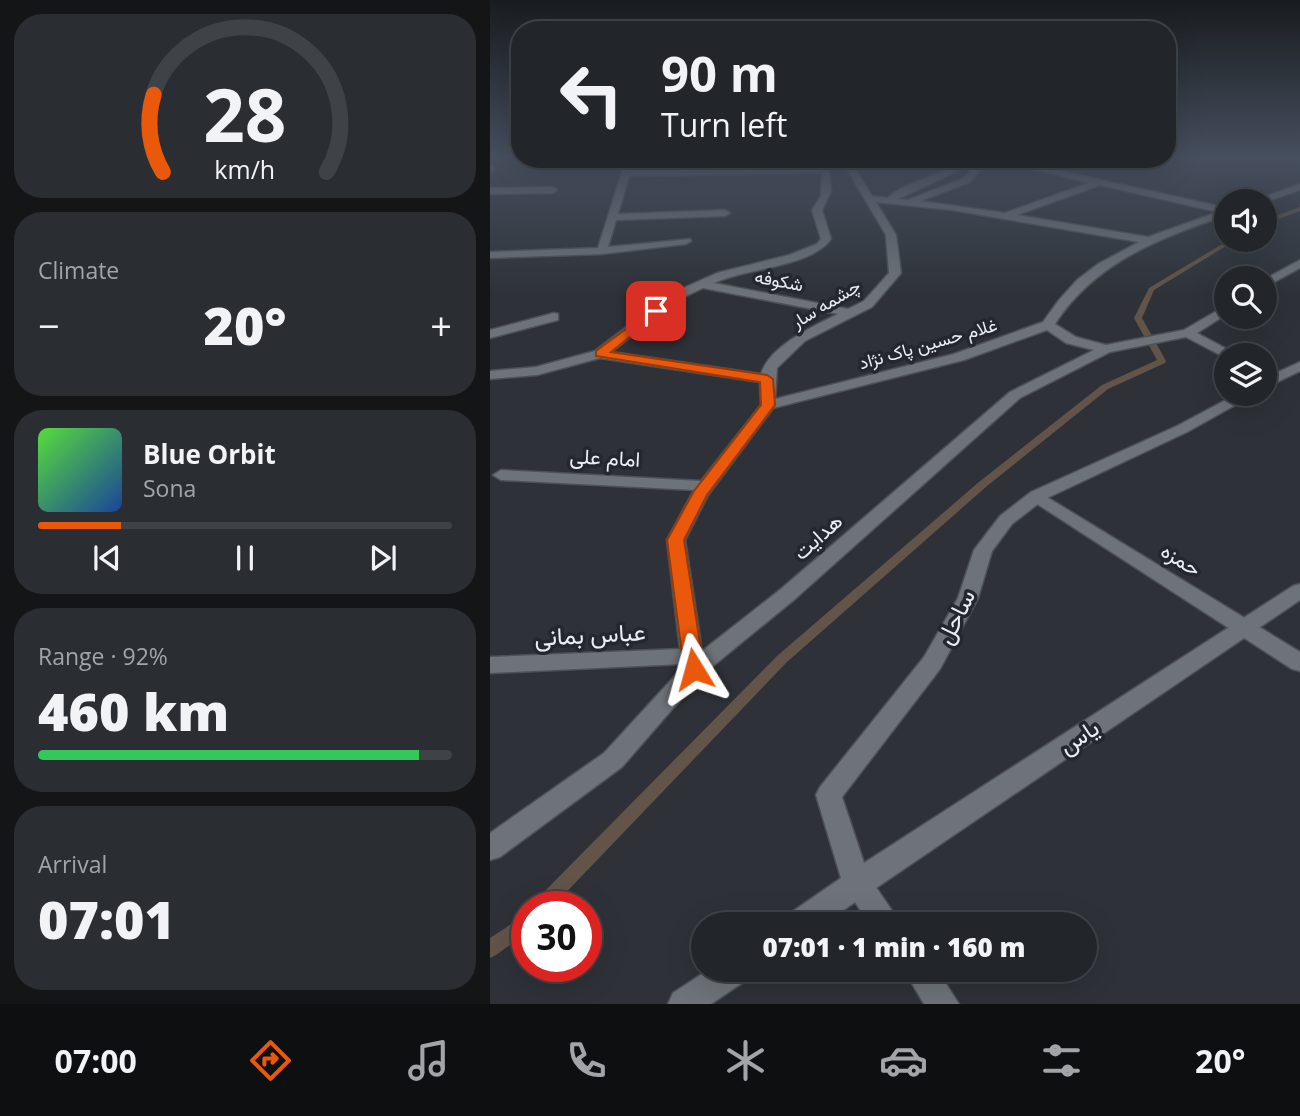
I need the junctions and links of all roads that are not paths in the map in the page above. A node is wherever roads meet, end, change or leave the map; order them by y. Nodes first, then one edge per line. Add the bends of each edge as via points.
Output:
1 (618, 203) edge
2 (823, 203) edge
3 (872, 203) edge
4 (909, 203) edge
5 (1042, 203) edge
6 (1186, 203) edge
7 (1214, 209) edge
8 (725, 212) dead end
9 (1005, 216) junction
10 (1214, 216) edge
11 (613, 218) junction
12 (1060, 225) junction
13 (1048, 237) dead end
14 (1146, 240) junction
15 (687, 241) dead end
16 (602, 251) junction
17 (490, 255) edge
18 (1300, 263) edge
19 (1277, 277) edge
20 (702, 284) junction
21 (850, 313) junction
22 (1214, 316) edge
23 (554, 317) dead end
24 (1048, 325) junction
25 (490, 334) edge
26 (1183, 334) junction
27 (1214, 348) edge
28 (1106, 349) junction
29 (600, 354) junction
30 (1300, 366) edge
31 (490, 375) edge
32 (1277, 375) edge
33 (767, 379) junction
34 (768, 405) junction
35 (1225, 406) edge
36 (501, 475) dead end
37 (706, 486) junction
38 (1037, 496) junction
39 (1300, 591) edge
40 (1246, 627) junction
41 (694, 662) junction
42 (1300, 663) edge
43 (490, 665) edge
44 (490, 848) edge
45 (857, 883) junction
46 (816, 912) edge
47 (878, 912) edge
48 (716, 982) edge
49 (927, 982) edge
50 (684, 1004) edge
51 (943, 1004) edge

1 - 11 street
2 - 20 street via 817,210 827,239 821,246
3 - 21 street, چشمه سار via 891,235 895,273 868,304
4 - 9 street
5 - 9 street
6 - 7 street
8 - 11 street
9 - 12 street
10 - 14 street
11 - 16 street
12 - 13 street
12 - 14 street
14 - 24 street via 1080,282 1059,304
15 - 16 street
16 - 17 street
18 - 19 street
20 - 21 street, شکوفه
20 - 29 street via 674,297
21 - 33 street, چشمه سار via 800,338 770,367
22 - 26 street, هدایت
23 - 25 street
24 - 28 street via 1071,341
24 - 34 street, غلام حسین پاک نژاد via 959,357
26 - 27 street
26 - 28 street, هدایت
28 - 41 street, هدایت via 1015,395 788,594
29 - 31 street via 537,371
29 - 33 street
30 - 32 street
33 - 34 street
34 - 37 street
35 - 38 street, ساحل
36 - 37 street, امام علی
37 - 41 street via 676,540
38 - 40 street, حمزه
38 - 45 street, ساحل via 1006,520 983,550 968,598 932,663 829,795
39 - 40 street, یاس
40 - 42 street, حمزه
40 - 45 street, یاس
41 - 43 street, عباس بمانی
41 - 44 street, هدایت via 613,760
45 - 46 street
45 - 47 street
48 - 50 street
49 - 51 street

